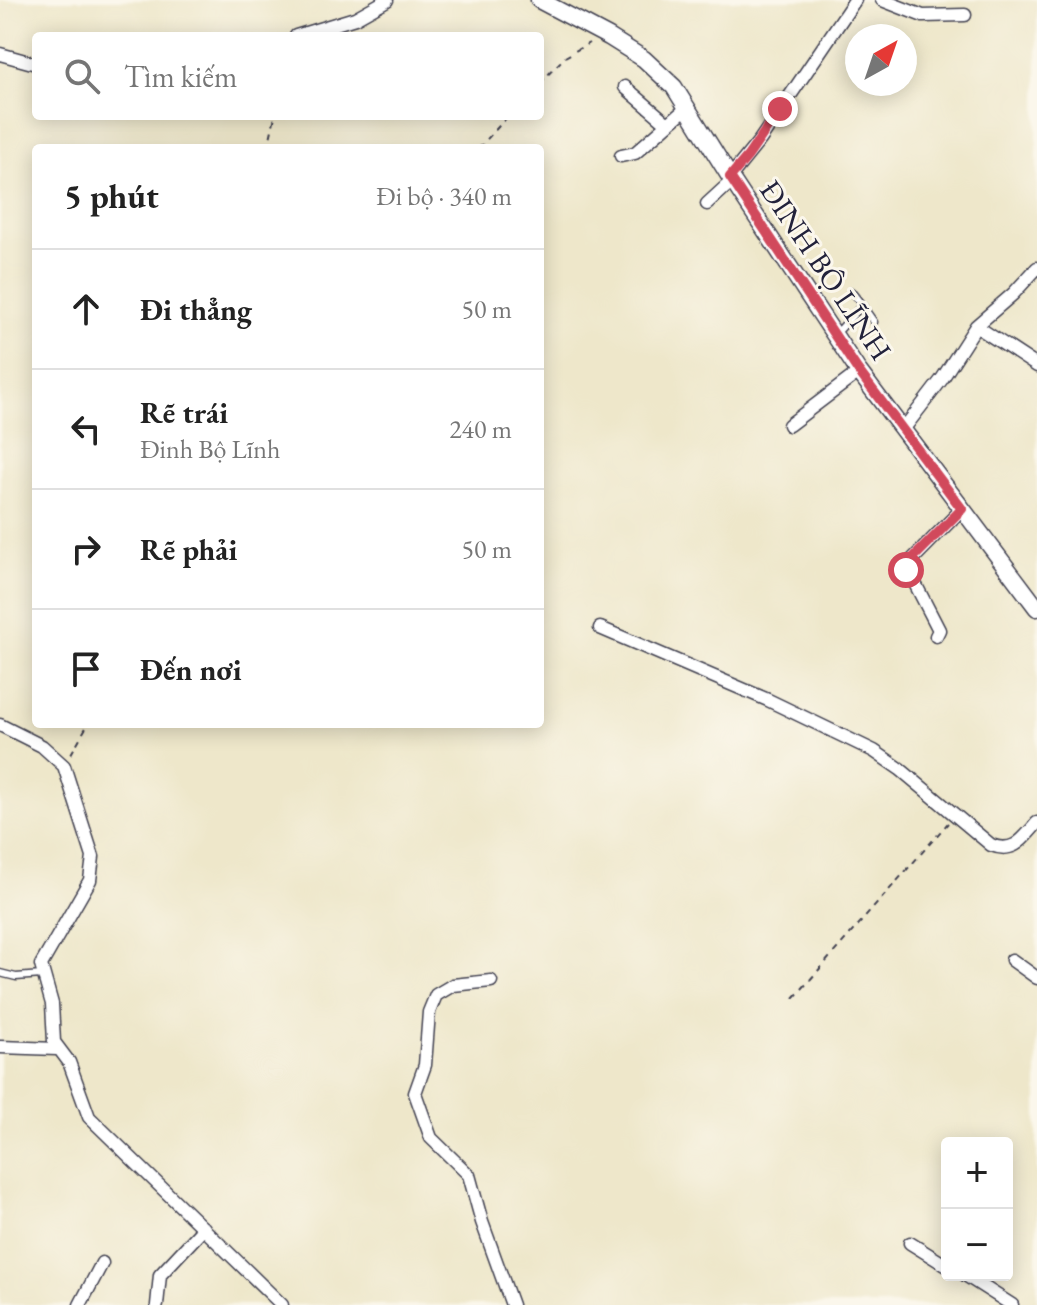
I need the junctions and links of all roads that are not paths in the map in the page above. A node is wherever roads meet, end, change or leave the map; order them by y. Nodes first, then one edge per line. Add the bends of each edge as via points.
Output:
1 (387, 0) edge
2 (539, 0) edge
3 (855, 0) edge
4 (882, 0) edge
5 (965, 15) dead end
6 (309, 32) edge
7 (0, 54) edge
8 (32, 63) edge
9 (625, 87) dead end
10 (688, 107) junction
11 (668, 124) junction
12 (621, 156) dead end
13 (731, 179) junction
14 (707, 204) dead end
15 (1037, 268) edge
16 (851, 291) dead end
17 (862, 305) junction
18 (874, 322) dead end
19 (976, 326) junction
20 (834, 336) junction
21 (1037, 366) edge
22 (859, 372) junction
23 (789, 425) dead end
24 (902, 431) junction
25 (962, 509) junction
26 (1037, 608) edge
27 (600, 628) dead end
28 (936, 636) dead end
29 (0, 725) edge
30 (1037, 823) edge
31 (1012, 960) dead end
32 (0, 973) edge
33 (42, 975) junction
34 (1037, 978) edge
35 (491, 981) dead end
36 (0, 1047) edge
37 (57, 1049) junction
38 (204, 1228) junction
39 (910, 1243) dead end
40 (941, 1262) edge
41 (102, 1263) dead end
42 (974, 1281) edge
43 (80, 1305) edge
44 (157, 1305) edge
45 (282, 1305) edge
46 (512, 1305) edge
47 (1012, 1305) edge

1 - 6 street via 355,18
2 - 10 street, ĐINH BỘ LĨNH via 656,69
3 - 13 street
4 - 5 street via 923,16
7 - 8 street
9 - 11 street
10 - 11 street
10 - 13 street, ĐINH BỘ LĨNH
11 - 12 street via 635,153
13 - 14 street
13 - 20 street, ĐINH BỘ LĨNH
15 - 19 street
16 - 17 lane
17 - 18 lane
17 - 20 lane
19 - 21 street
19 - 24 street
20 - 22 street, ĐINH BỘ LĨNH
22 - 23 street
22 - 24 street, ĐINH BỘ LĨNH
24 - 25 street, ĐINH BỘ LĨNH
25 - 26 street, ĐINH BỘ LĨNH
25 - 28 street via 906,566 939,630
27 - 30 street via 874,751 991,845 1016,846
29 - 33 street via 42,746 64,766 91,849 93,870 44,956
31 - 34 street
32 - 33 lane
33 - 37 street via 51,999
35 - 46 street via 453,985 436,995 415,1093 431,1138 469,1175
36 - 37 street
37 - 38 street via 71,1067 89,1117
38 - 44 street via 160,1275
38 - 45 street
39 - 40 street
41 - 43 street
42 - 47 street

